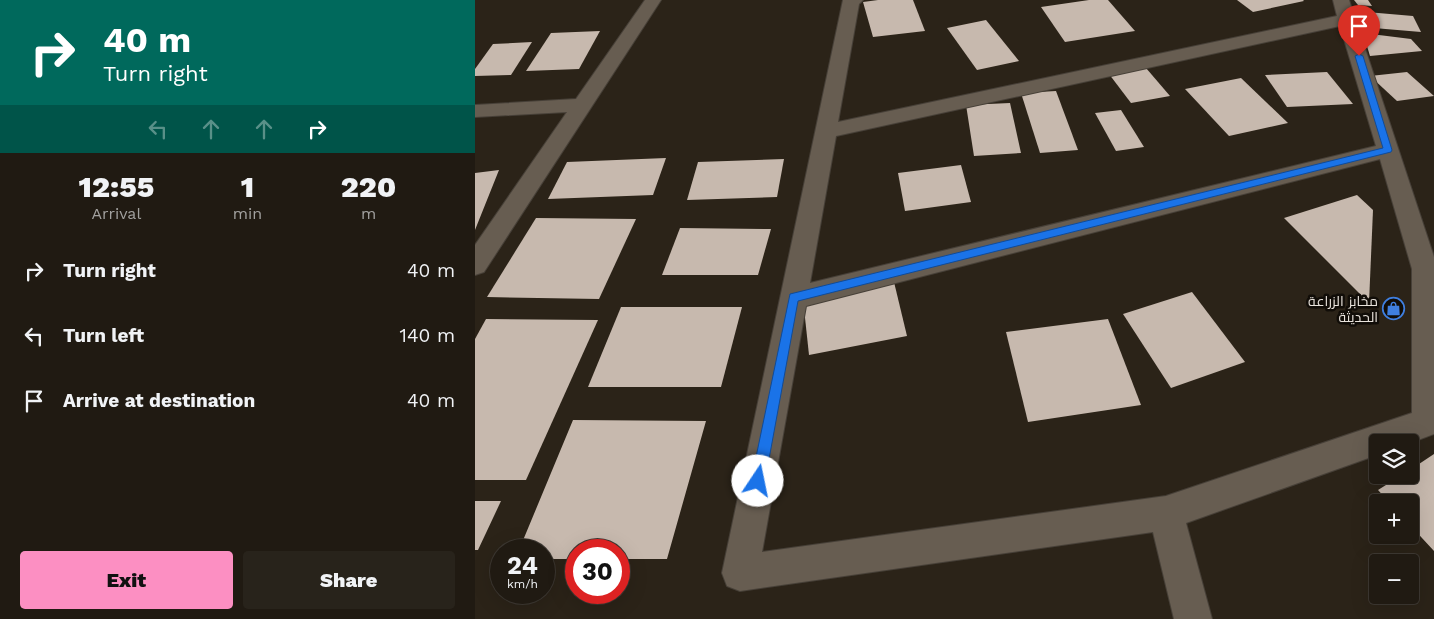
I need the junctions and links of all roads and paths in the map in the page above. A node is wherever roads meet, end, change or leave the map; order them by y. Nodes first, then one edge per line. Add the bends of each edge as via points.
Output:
1 (653, 0) edge
2 (855, 0) edge
3 (1344, 10) edge
4 (583, 105) junction
5 (475, 111) edge
6 (826, 131) junction
7 (1388, 150) junction
8 (475, 265) edge
9 (793, 298) junction
10 (1167, 513) junction
11 (1193, 619) edge

1 - 4 street
2 - 6 street via 851,1
3 - 6 street
3 - 7 street
4 - 5 street
4 - 8 street
6 - 9 street
7 - 9 street
7 - 10 street via 1425,269 1428,422
9 - 10 street via 740,573
10 - 11 street

